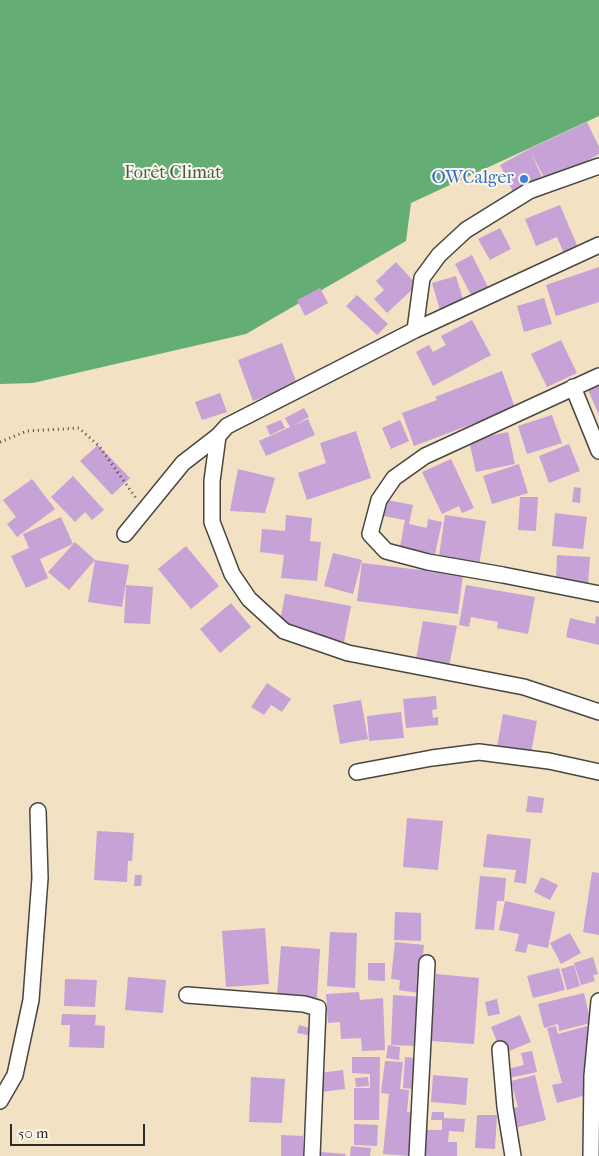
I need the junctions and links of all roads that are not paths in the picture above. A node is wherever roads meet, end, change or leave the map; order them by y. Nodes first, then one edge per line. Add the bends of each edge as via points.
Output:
1 (599, 166) edge
2 (599, 245) edge
3 (415, 330) junction
4 (599, 376) edge
5 (573, 387) junction
6 (218, 436) junction
7 (599, 451) edge
8 (125, 534) dead end
9 (599, 594) edge
10 (599, 712) edge
11 (357, 772) dead end
12 (599, 772) edge
13 (38, 811) dead end
14 (427, 963) dead end
15 (187, 995) dead end
16 (599, 1001) edge
17 (500, 1049) dead end
18 (0, 1101) edge
19 (312, 1156) edge
20 (417, 1156) edge
21 (513, 1156) edge
22 (591, 1156) edge

1 - 3 street via 529,191 466,230 439,255 422,278
2 - 3 street
3 - 6 street via 227,426
4 - 5 street
5 - 7 street
5 - 9 street via 424,456 394,478 380,500 370,534 386,551
6 - 8 street via 183,463
6 - 10 street via 212,481 212,522 232,574 249,599 284,631 348,653 524,687
11 - 12 street via 479,752 549,761
13 - 18 street via 40,878 31,1000 16,1075
14 - 20 street
15 - 19 street via 304,1004 318,1008
16 - 22 street via 592,1076
17 - 21 street

